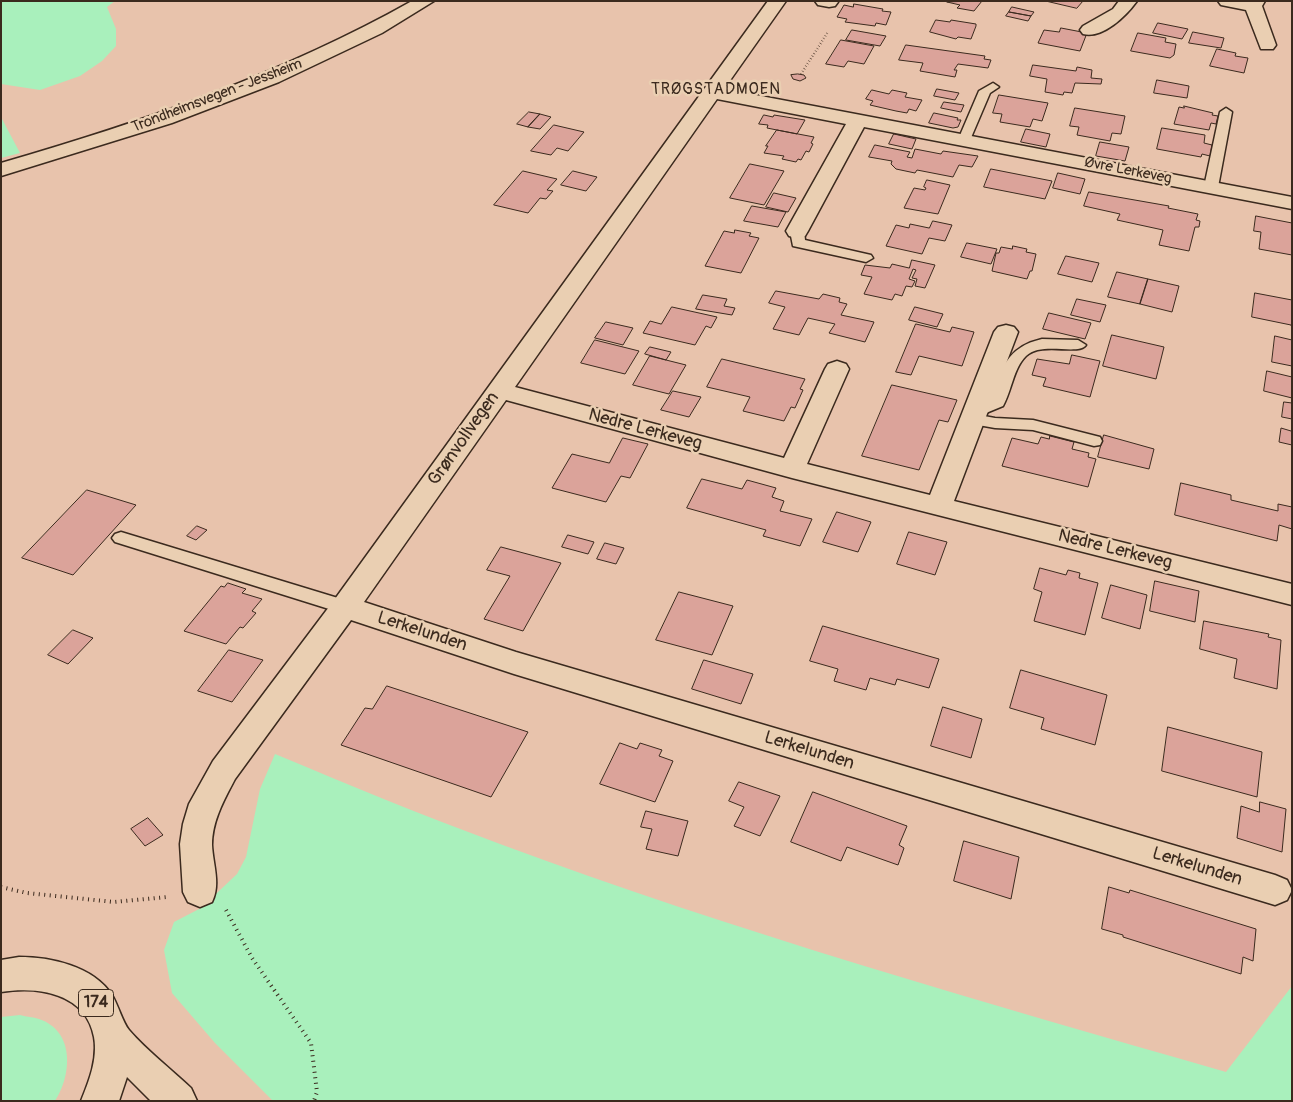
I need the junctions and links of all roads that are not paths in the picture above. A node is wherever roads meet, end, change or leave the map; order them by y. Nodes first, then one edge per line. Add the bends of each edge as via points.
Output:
1 (425, 1) edge
2 (777, 1) edge
3 (1128, 1) edge
4 (1226, 1) edge
5 (1255, 4) edge
6 (1089, 30) dead end
7 (1267, 45) dead end
8 (993, 87) dead end
9 (712, 92) junction
10 (1226, 112) dead end
11 (858, 120) junction
12 (964, 140) junction
13 (1, 170) edge
14 (1211, 187) junction
15 (1292, 202) edge
16 (797, 231) joint
17 (866, 258) dead end
18 (1006, 332) dead end
19 (1078, 345) dead end
20 (837, 369) dead end
21 (498, 390) junction
22 (975, 414) junction
23 (1094, 441) dead end
24 (792, 469) junction
25 (939, 506) junction
26 (121, 538) dead end
27 (1292, 594) edge
28 (345, 607) junction
29 (1275, 890) dead end
30 (200, 892) road end
31 (1, 976) edge
32 (112, 1038) junction
33 (100, 1101) edge
34 (178, 1101) edge

1 - 13 street, Trondheimsvegen - Jessheim via 322,54 224,96 110,137
2 - 9 street, Grønvollvegen
3 - 6 street via 1119,13
4 - 5 street
5 - 7 street
8 - 12 lane via 985,91
9 - 11 street, Øvre Lerkeveg
9 - 21 street, Grønvollvegen
10 - 14 lane
11 - 12 street, Øvre Lerkeveg
11 - 16 street
12 - 14 street, Øvre Lerkeveg
14 - 15 street, Øvre Lerkeveg
16 - 17 lane via 798,243
18 - 22 street
19 - 22 lane via 1052,342 1022,350 1012,361 997,402
20 - 24 street
21 - 24 street, Nedre Lerkeveg
21 - 28 street, Grønvollvegen
22 - 23 lane via 995,423 1033,425
22 - 25 street
24 - 25 street, Nedre Lerkeveg
25 - 27 street, Nedre Lerkeveg
26 - 28 lane
28 - 29 street, Lerkelunden via 523,666
28 - 30 street, Grønvollvegen via 244,741 205,804 196,844
31 - 32 street, 174 via 39,973 66,979 88,993 104,1013
32 - 33 street, 174 via 111,1072
32 - 34 street, 174

